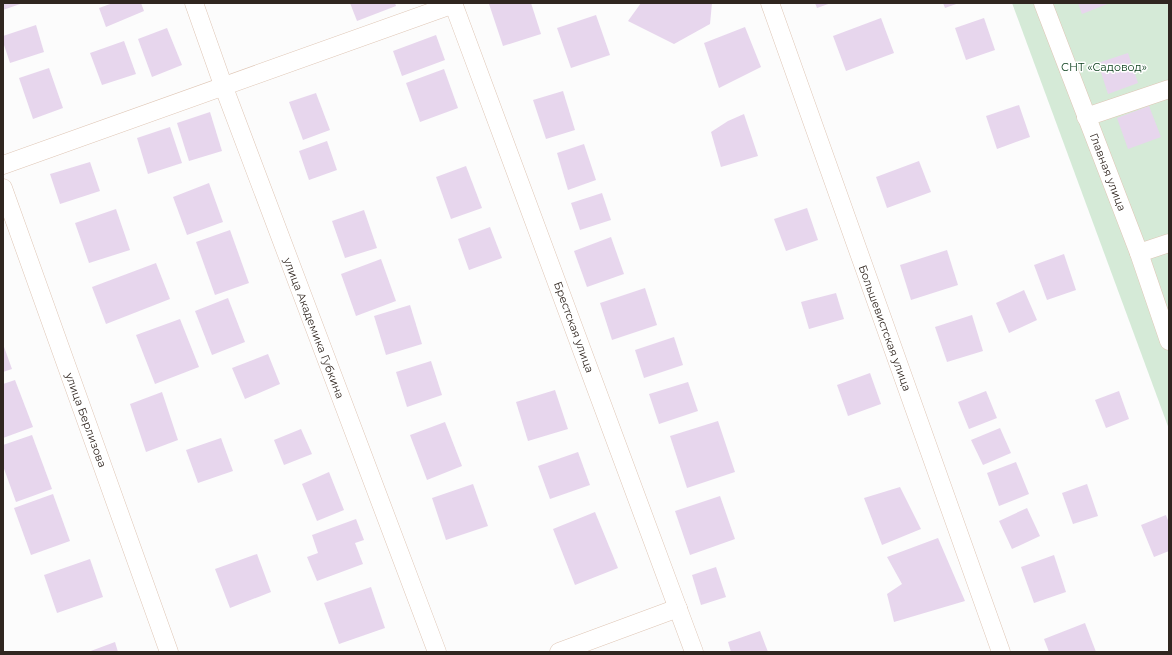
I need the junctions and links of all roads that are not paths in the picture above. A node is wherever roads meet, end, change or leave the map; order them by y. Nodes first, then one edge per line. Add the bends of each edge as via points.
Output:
1 (194, 3) edge
2 (454, 3) edge
3 (770, 3) edge
4 (1043, 3) edge
5 (223, 85) junction
6 (1169, 89) edge
7 (1086, 117) junction
8 (3, 165) edge
9 (3, 188) edge
10 (1169, 242) edge
11 (1139, 253) junction
12 (1169, 341) edge
13 (678, 608) junction
14 (169, 652) edge
15 (437, 652) edge
16 (559, 652) edge
17 (694, 652) edge
18 (1000, 652) edge

1 - 5 street, улица Академика Губкина
2 - 5 street
2 - 13 street, Брестская улица
3 - 18 street, Большевистская улица
4 - 7 street, Главная улица
5 - 8 street
5 - 15 street, улица Академика Губкина
6 - 7 street
7 - 11 street, Главная улица
9 - 14 street, улица Берлизова
10 - 11 street
11 - 12 street, Главная улица
13 - 16 street
13 - 17 street, Брестская улица

